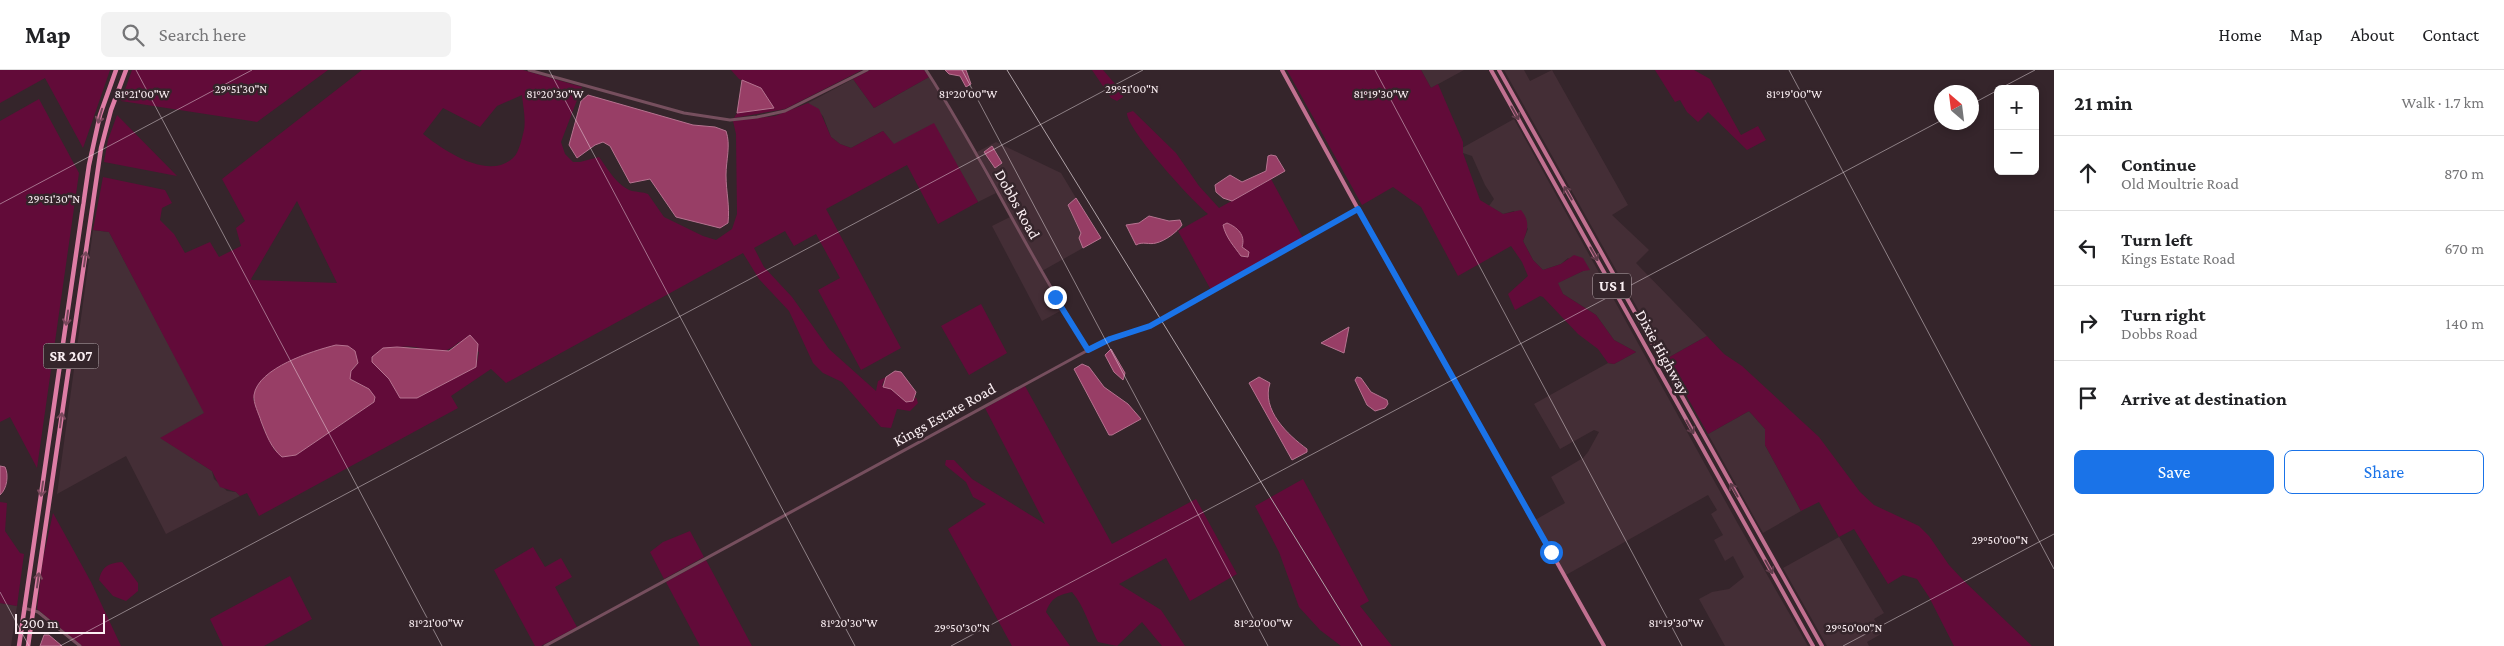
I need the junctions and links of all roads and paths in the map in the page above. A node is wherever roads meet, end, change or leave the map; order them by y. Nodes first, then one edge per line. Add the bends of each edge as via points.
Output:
1 (116, 70) edge
2 (126, 70) edge
3 (529, 70) edge
4 (866, 70) edge
5 (926, 70) edge
6 (1282, 70) edge
7 (1491, 70) edge
8 (1499, 70) edge
9 (1547, 157) junction
10 (1541, 160) junction
11 (1358, 209) junction
12 (1642, 325) junction
13 (1635, 328) junction
14 (1088, 350) junction
15 (1686, 403) junction
16 (1679, 407) junction
17 (24, 608) junction
18 (34, 610) junction
19 (19, 646) edge
20 (28, 646) edge
21 (80, 646) edge
22 (544, 646) edge
23 (1604, 646) edge
24 (1813, 646) edge
25 (1822, 646) edge

1 -> 17 highway, SR 207 via 102,109 89,164
18 -> 2 highway, SR 207 via 101,148
3 - 4 street via 684,113 730,120 785,111
5 - 14 street, Dobbs Road via 959,121 1055,297
6 - 11 main road
7 -> 10 main road, Dixie Highway / US 1
8 - 9 main road, US 1
9 - 10 main road
12 -> 9 main road, US 1
10 -> 13 main road, Dixie Highway / US 1
11 - 14 street, Kings Estate Road via 1150,326
11 - 23 main road
12 - 13 main road
12 - 15 main road, US 1
13 - 16 main road, Dixie Highway / US 1
14 - 22 street, Kings Estate Road
15 - 16 main road
25 -> 15 main road, US 1
16 -> 24 main road, Dixie Highway / US 1
17 - 18 street
17 - 19 highway, SR 207
18 - 20 highway, SR 207
18 - 21 street

